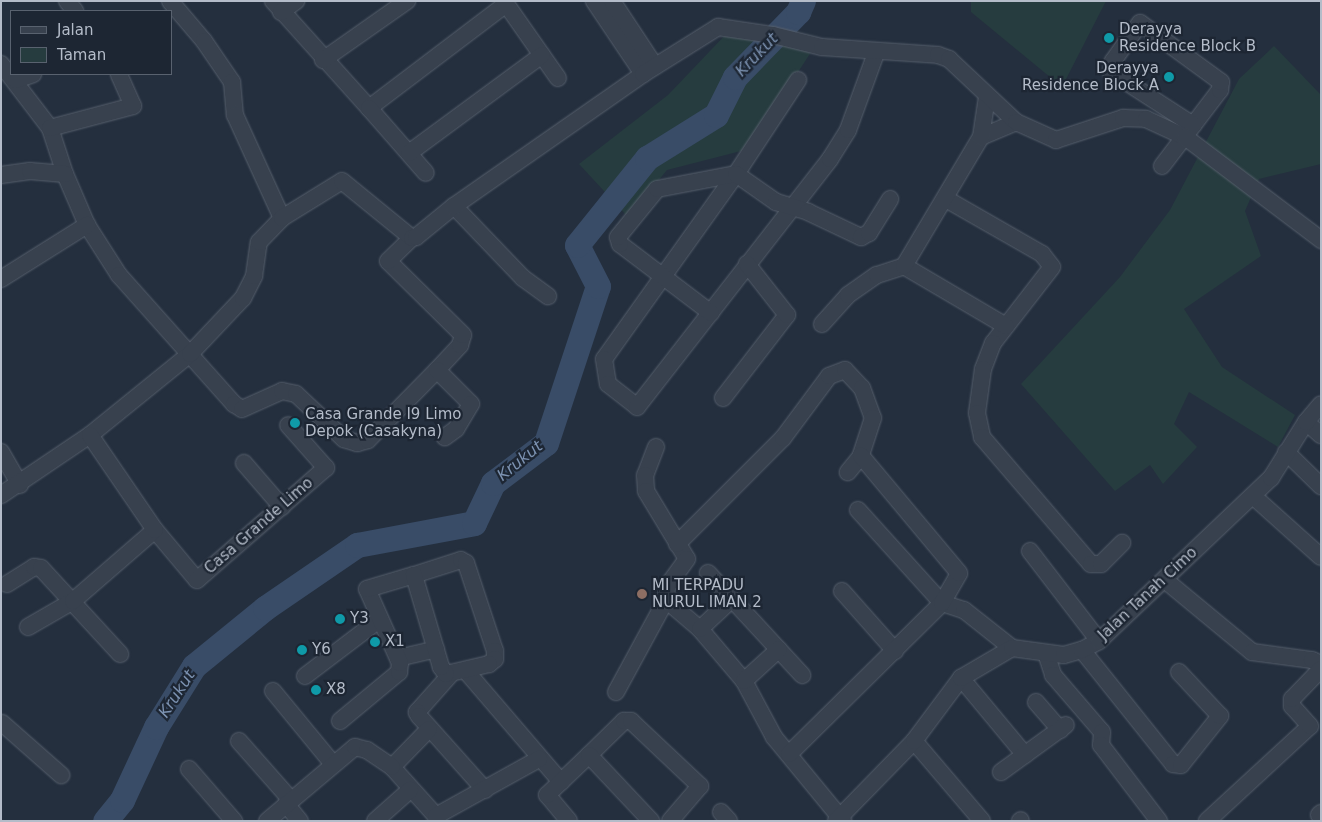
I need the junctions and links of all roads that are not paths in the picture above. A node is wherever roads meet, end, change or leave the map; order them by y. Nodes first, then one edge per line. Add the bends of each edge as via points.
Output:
1 (170, 1) edge
2 (296, 1) edge
3 (407, 1) edge
4 (594, 1) edge
5 (612, 1) edge
6 (505, 3) edge
7 (277, 7) edge
8 (876, 53) junction
9 (542, 56) junction
10 (323, 60) junction
11 (1, 64) edge
12 (649, 70) junction
13 (10, 74) edge
14 (11, 75) edge
15 (30, 75) edge
16 (119, 75) edge
17 (558, 78) dead end
18 (16, 80) junction
19 (798, 80) dead end
20 (987, 97) junction
21 (369, 108) junction
22 (1016, 122) junction
23 (50, 128) junction
24 (1189, 131) junction
25 (981, 137) junction
26 (410, 153) junction
27 (1162, 166) dead end
28 (426, 173) dead end
29 (65, 174) junction
30 (736, 174) junction
31 (1, 175) edge
32 (890, 199) dead end
33 (946, 200) junction
34 (454, 206) junction
35 (791, 208) junction
36 (282, 218) junction
37 (86, 224) junction
38 (412, 238) junction
39 (1321, 240) edge
40 (746, 264) junction
41 (904, 266) junction
42 (663, 277) junction
43 (1, 279) edge
44 (548, 296) dead end
45 (711, 313) junction
46 (822, 324) dead end
47 (1006, 326) junction
48 (190, 354) junction
49 (438, 370) junction
50 (722, 398) dead end
51 (1321, 404) edge
52 (1306, 422) junction
53 (288, 425) dead end
54 (90, 435) junction
55 (1321, 435) edge
56 (445, 437) dead end
57 (656, 447) dead end
58 (1, 452) edge
59 (1286, 452) junction
60 (861, 456) junction
61 (244, 463) dead end
62 (848, 472) dead end
63 (20, 485) junction
64 (1321, 486) edge
65 (1, 495) edge
66 (1254, 496) junction
67 (282, 507) junction
68 (858, 510) dead end
69 (156, 530) junction
70 (1122, 543) dead end
71 (677, 544) junction
72 (1030, 551) dead end
73 (1321, 557) edge
74 (708, 573) dead end
75 (414, 575) junction
76 (1164, 580) junction
77 (7, 584) dead end
78 (842, 591) dead end
79 (732, 599) junction
80 (666, 600) junction
81 (73, 601) junction
82 (942, 603) junction
83 (380, 619) junction
84 (28, 627) dead end
85 (700, 629) junction
86 (1099, 640) junction
87 (1012, 648) junction
88 (436, 649) junction
89 (779, 649) junction
90 (1082, 650) junction
91 (895, 651) junction
92 (1046, 653) junction
93 (120, 654) dead end
94 (398, 658) junction
95 (1319, 661) edge
96 (1178, 672) dead end
97 (458, 673) junction
98 (802, 674) dead end
99 (305, 676) dead end
100 (961, 678) junction
101 (744, 681) junction
102 (273, 691) dead end
103 (616, 692) dead end
104 (1036, 702) dead end
105 (340, 721) dead end
106 (1, 723) edge
107 (429, 729) junction
108 (239, 741) dead end
109 (914, 741) junction
110 (789, 754) junction
111 (589, 755) junction
112 (1025, 755) junction
113 (539, 759) junction
114 (333, 764) junction
115 (392, 767) junction
116 (189, 769) dead end
117 (1001, 772) dead end
118 (61, 775) dead end
119 (561, 782) junction
120 (410, 790) junction
121 (485, 790) junction
122 (288, 802) junction
123 (1154, 819) edge
124 (840, 820) edge
125 (234, 821) edge
126 (267, 821) edge
127 (300, 821) edge
128 (375, 821) edge
129 (569, 821) edge
130 (651, 821) edge
131 (670, 821) edge
132 (982, 821) edge
133 (1207, 821) edge

1 - 36 street via 204,41 232,82 235,115
2 - 7 street
3 - 10 street
4 - 12 street
5 - 12 street
6 - 9 street
6 - 21 street
7 - 10 street
8 - 12 street via 718,27
8 - 20 street via 938,55 949,59
8 - 35 street via 848,130
9 - 17 street
9 - 26 street
10 - 21 street
11 - 13 street
12 - 34 street
14 - 18 street
15 - 18 street
16 - 23 street via 132,106
18 - 23 street
19 - 30 street
20 - 22 street
20 - 25 street
21 - 26 street
22 - 24 street via 1056,140 1123,118 1146,119
22 - 25 street
23 - 29 street
24 - 24 street via 1220,90 1221,82 1140,23 1113,61 1112,72
24 - 27 street
24 - 39 street
25 - 33 street
26 - 28 street
29 - 31 street via 30,171
29 - 37 street
30 - 35 street
30 - 42 street
30 - 42 street via 658,189 618,237 620,244
32 - 35 street via 870,233 861,237 808,212
33 - 41 street
33 - 47 street via 1042,254 1052,267
34 - 38 street
34 - 44 street via 528,283
35 - 40 street
36 - 38 street via 342,181
36 - 48 street via 259,242 254,276 242,298
37 - 43 street
37 - 48 street via 119,275
38 - 49 street via 388,261 463,335 460,344
40 - 45 street
40 - 50 street via 787,315
41 - 46 street via 877,276 848,295
41 - 47 street
42 - 45 street
42 - 45 street via 604,359 608,384 637,407
47 - 70 street via 993,343 983,369 977,413 982,437 1091,564 1101,564
48 - 49 street via 242,409 282,391 296,394 344,439 356,443 368,440
48 - 54 street
49 - 56 street via 471,404 456,429
51 - 52 street, Jalan Tanah Cimo
52 - 55 street
52 - 59 street, Jalan Tanah Cimo
53 - 67 street, Casa Grande Limo via 326,468
54 - 63 street
54 - 69 street
57 - 71 street via 644,484
58 - 63 street
59 - 64 street
59 - 66 street, Jalan Tanah Cimo via 1271,478
60 - 62 street
60 - 71 street via 873,414 862,388 845,370 836,370 783,438
60 - 82 street via 957,567 959,573
61 - 67 street
63 - 65 street
66 - 73 street
66 - 76 street, Jalan Tanah Cimo
67 - 69 street, Casa Grande Limo via 197,580
68 - 82 street
69 - 81 street
71 - 80 street via 687,559 667,588
72 - 86 street
74 - 79 street
75 - 83 street via 367,589
75 - 88 street
75 - 97 street via 461,560 466,563 495,659 489,664
76 - 86 street, Jalan Tanah Cimo
76 - 95 street via 1252,652
77 - 81 street via 34,567 41,568
78 - 91 street
79 - 85 street
79 - 89 street
80 - 85 street
80 - 103 street
81 - 84 street
81 - 93 street
82 - 87 street via 964,610
82 - 91 street
83 - 94 street
83 - 99 street
85 - 101 street
86 - 90 street, Jalan Tanah Cimo
87 - 92 street, Jalan Tanah Cimo
87 - 100 street
88 - 94 street
88 - 97 street via 440,667
89 - 98 street
89 - 101 street
90 - 92 street, Jalan Tanah Cimo
90 - 96 street via 1173,764 1182,765 1220,716
91 - 110 street
92 - 123 street via 1053,675 1102,732 1102,745
94 - 105 street via 398,672
95 - 133 street via 1292,699 1292,706 1310,726
97 - 107 street via 418,712
97 - 113 street
100 - 109 street
100 - 112 street
101 - 110 street via 774,737
102 - 114 street
104 - 112 street via 1063,728
106 - 118 street
107 - 115 street
107 - 121 street
108 - 122 street
109 - 124 street
109 - 132 street
110 - 124 street
111 - 119 street
111 - 130 street
111 - 131 street via 624,721 631,721 700,786
112 - 117 street
113 - 119 street
113 - 121 street
114 - 115 street via 355,747 366,750
114 - 122 street
115 - 120 street
116 - 125 street
119 - 129 street via 546,797
120 - 121 street via 436,816
120 - 128 street
122 - 126 street
122 - 127 street

